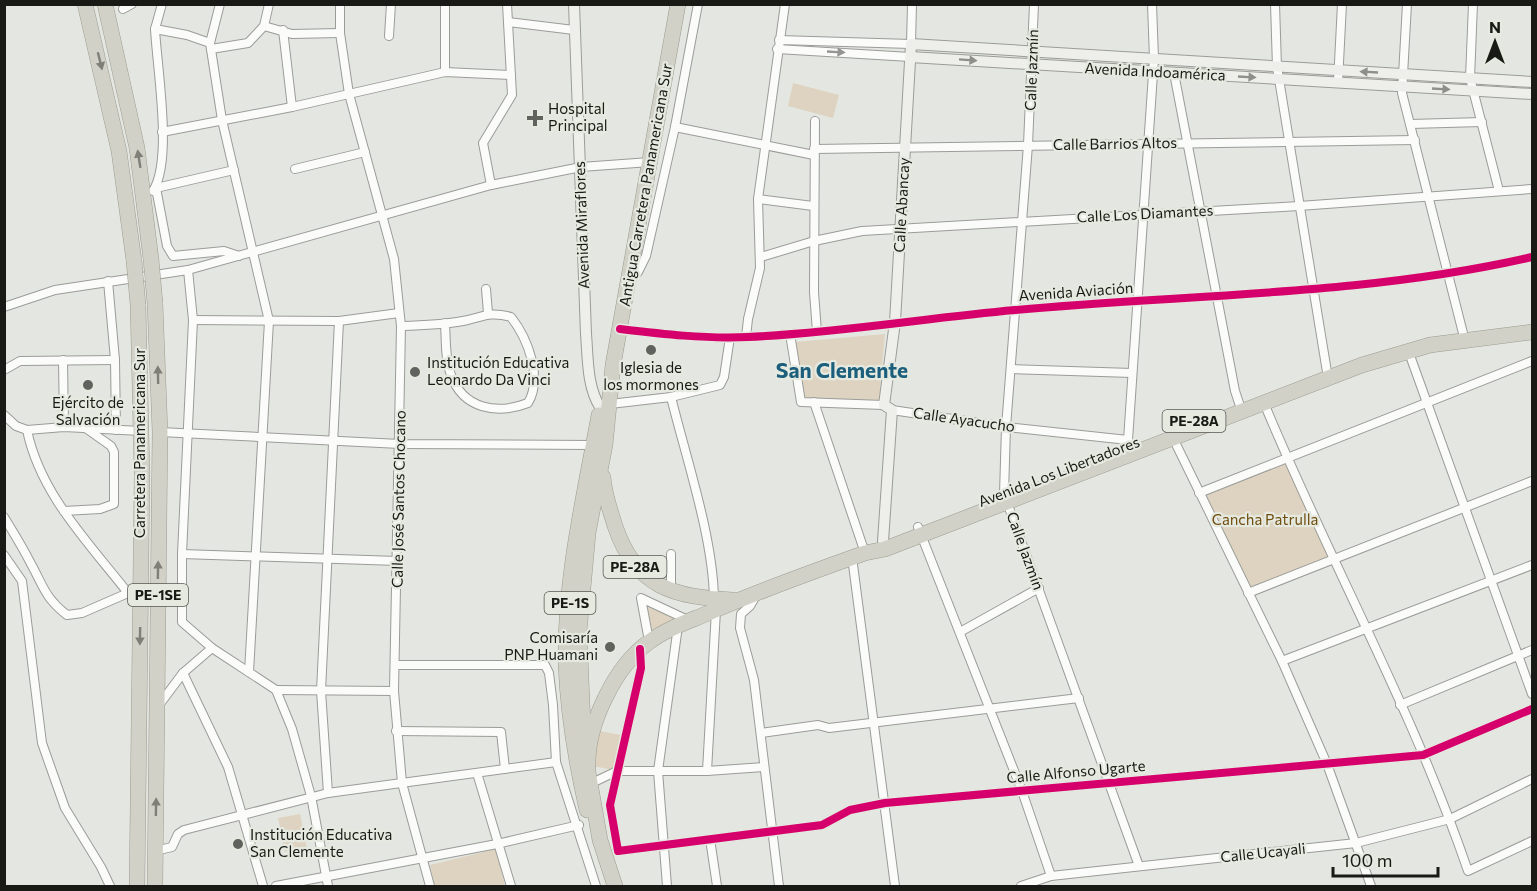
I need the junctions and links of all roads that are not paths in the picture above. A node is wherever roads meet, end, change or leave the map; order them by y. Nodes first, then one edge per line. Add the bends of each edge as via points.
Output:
1 (85, 4) edge
2 (105, 4) edge
3 (132, 4) edge
4 (162, 4) edge
5 (220, 4) edge
6 (269, 4) edge
7 (340, 4) edge
8 (391, 4) edge
9 (445, 4) edge
10 (507, 4) edge
11 (574, 4) edge
12 (678, 4) edge
13 (698, 4) edge
14 (785, 4) edge
15 (912, 4) edge
16 (1034, 4) edge
17 (1152, 4) edge
18 (1275, 4) edge
19 (1342, 4) edge
20 (1407, 4) edge
21 (1473, 4) edge
22 (123, 9) dead end
23 (508, 22) junction
24 (264, 26) junction
25 (155, 29) junction
26 (283, 30) junction
27 (574, 30) junction
28 (340, 33) junction
29 (389, 36) dead end
30 (778, 44) junction
31 (911, 44) junction
32 (210, 46) junction
33 (1033, 52) junction
34 (910, 57) junction
35 (1154, 59) junction
36 (1033, 65) junction
37 (1277, 67) junction
38 (1339, 70) junction
39 (1153, 71) junction
40 (445, 72) junction
41 (1174, 73) junction
42 (1403, 74) junction
43 (511, 75) junction
44 (1470, 78) junction
45 (1279, 79) junction
46 (1338, 82) junction
47 (1533, 82) edge
48 (1402, 86) junction
49 (1475, 91) junction
50 (349, 94) junction
51 (1533, 94) edge
52 (292, 107) junction
53 (222, 120) junction
54 (815, 121) dead end
55 (1482, 122) junction
56 (1410, 124) junction
57 (675, 126) junction
58 (162, 132) junction
59 (1415, 140) junction
60 (1146, 143) junction
61 (1186, 143) junction
62 (1288, 143) junction
63 (1028, 145) junction
64 (766, 146) junction
65 (906, 146) junction
66 (365, 152) junction
67 (814, 152) junction
68 (650, 162) junction
69 (581, 167) junction
70 (234, 170) junction
71 (295, 170) dead end
72 (491, 185) junction
73 (1533, 189) edge
74 (1498, 191) junction
75 (151, 194) junction
76 (1429, 197) junction
77 (758, 199) junction
78 (813, 206) junction
79 (1299, 206) junction
80 (1201, 211) junction
81 (1142, 215) junction
82 (383, 216) junction
83 (1022, 222) junction
84 (901, 229) junction
85 (814, 240) junction
86 (255, 253) junction
87 (240, 257) junction
88 (761, 257) junction
89 (1533, 257) edge
90 (188, 270) junction
91 (1450, 274) junction
92 (628, 280) junction
93 (108, 281) junction
94 (1314, 288) junction
95 (486, 290) dead end
96 (1216, 295) junction
97 (1136, 302) junction
98 (4, 307) edge
99 (1016, 309) junction
100 (399, 313) junction
101 (488, 313) junction
102 (194, 320) junction
103 (269, 321) junction
104 (339, 321) junction
105 (895, 322) junction
106 (445, 323) junction
107 (401, 327) junction
108 (620, 329) junction
109 (817, 332) junction
110 (1531, 333) edge
111 (790, 334) junction
112 (1464, 335) junction
113 (730, 337) junction
114 (746, 337) junction
115 (1408, 350) junction
116 (63, 360) junction
117 (115, 360) junction
118 (1533, 361) edge
119 (1012, 369) junction
120 (4, 370) edge
121 (1132, 373) junction
122 (1327, 374) junction
123 (672, 397) junction
124 (814, 402) junction
125 (1264, 403) junction
126 (1427, 403) junction
127 (605, 405) junction
128 (888, 407) junction
129 (1240, 408) junction
130 (4, 415) edge
131 (64, 427) junction
132 (1006, 427) junction
133 (87, 428) junction
134 (27, 430) junction
135 (116, 430) junction
136 (141, 431) junction
137 (160, 432) junction
138 (188, 433) junction
139 (1173, 438) junction
140 (262, 439) junction
141 (335, 440) junction
142 (400, 444) junction
143 (594, 445) junction
144 (1131, 446) junction
145 (1287, 458) junction
146 (602, 463) junction
147 (1533, 482) edge
148 (1199, 493) junction
149 (1005, 498) junction
150 (1466, 508) junction
151 (64, 511) junction
152 (4, 517) edge
153 (920, 531) junction
154 (582, 536) junction
155 (619, 538) junction
156 (883, 541) junction
157 (182, 554) junction
158 (671, 554) dead end
159 (4, 555) edge
160 (858, 555) junction
161 (256, 556) junction
162 (328, 559) junction
163 (1334, 559) junction
164 (398, 561) junction
165 (1533, 565) edge
166 (1491, 581) junction
167 (1039, 588) junction
168 (671, 592) junction
169 (128, 593) junction
170 (758, 593) junction
171 (1248, 593) junction
172 (140, 604) junction
173 (713, 607) junction
174 (684, 623) junction
175 (1367, 630) junction
176 (960, 632) junction
177 (645, 645) junction
178 (212, 648) junction
179 (1533, 650) edge
180 (1518, 656) junction
181 (1282, 661) junction
182 (395, 665) junction
183 (249, 672) junction
184 (183, 674) junction
185 (567, 681) junction
186 (610, 688) junction
187 (276, 690) junction
188 (580, 690) junction
189 (321, 691) junction
190 (394, 691) junction
191 (1533, 694) edge
192 (1079, 698) junction
193 (1400, 705) junction
194 (157, 708) junction
195 (991, 708) junction
196 (1533, 709) edge
197 (873, 723) junction
198 (396, 731) junction
199 (761, 733) junction
200 (1423, 755) junction
201 (556, 762) junction
202 (1328, 764) junction
203 (588, 765) junction
204 (764, 767) junction
205 (505, 769) junction
206 (617, 771) junction
207 (658, 771) junction
208 (707, 771) junction
209 (477, 773) junction
210 (1533, 779) edge
211 (1111, 782) junction
212 (402, 783) junction
213 (592, 783) junction
214 (1022, 791) junction
215 (328, 793) junction
216 (311, 796) junction
217 (885, 803) junction
218 (240, 814) junction
219 (1450, 819) junction
220 (579, 825) junction
221 (774, 831) junction
222 (710, 839) junction
223 (600, 840) junction
224 (1533, 841) edge
225 (1356, 843) junction
226 (497, 844) junction
227 (662, 844) junction
228 (155, 851) junction
229 (421, 859) junction
230 (1139, 866) junction
231 (326, 876) junction
232 (1051, 876) junction
233 (110, 886) edge
234 (137, 886) edge
235 (155, 886) edge
236 (262, 886) edge
237 (276, 886) edge
238 (328, 886) edge
239 (430, 886) edge
240 (511, 886) edge
241 (596, 886) edge
242 (615, 886) edge
243 (667, 886) edge
244 (717, 886) edge
245 (779, 886) edge
246 (895, 886) edge
247 (1021, 886) edge
248 (1371, 886) edge

1 -> 136 highway, Carretera Panamericana Sur / PE-1SE, bridge via 119,151 134,261
75 -> 2 highway, Carretera Panamericana Sur / PE-1SE
3 - 22 street
4 - 25 street
5 - 32 street
6 - 24 street
7 - 28 street, Calle José Santos Chocano
8 - 29 street
9 - 40 street
10 - 23 street
11 - 27 street, Avenida Miraflores
12 - 68 highway, Antigua Carretera Panamericana Sur / PE-1S
13 - 57 street
14 - 30 street
15 - 31 street, Calle Abancay
16 - 33 street, Calle Jazmín
17 - 35 street
18 - 37 street
19 - 38 street
20 - 42 street
21 - 44 street
23 - 27 street
23 - 43 street
24 - 26 street
24 - 32 street via 248,42
25 - 32 street via 187,35
25 - 58 street
26 - 28 street via 304,36
26 - 52 street
27 - 69 street, Avenida Miraflores
28 - 50 street, Calle José Santos Chocano
30 - 31 street, Avenida Indoamérica
30 -> 34 street, Avenida Indoamérica
30 - 64 street
31 - 33 street, Avenida Indoamérica
31 - 34 street, Calle Abancay
32 - 53 street
33 - 35 street, Avenida Indoamérica
33 - 36 street, Calle Jazmín
34 -> 36 street, Avenida Indoamérica
34 - 65 street, Calle Abancay
35 - 37 street, Avenida Indoamérica
35 - 39 street
36 - 39 street, Avenida Indoamérica
36 - 63 street, Calle Jazmín
37 - 38 street, Avenida Indoamérica
37 - 45 street
42 -> 38 street, Avenida Indoamérica
38 - 46 street
39 - 41 street, Avenida Indoamérica
39 - 60 street
40 - 43 street
40 - 50 street
41 -> 45 street, Avenida Indoamérica
41 - 61 street
42 - 44 street, Avenida Indoamérica
42 - 48 street
43 - 72 street via 508,104 483,143
44 - 47 street, Avenida Indoamérica
44 - 49 street
45 - 46 street, Avenida Indoamérica
45 - 62 street
46 - 48 street, Avenida Indoamérica
48 -> 49 street, Avenida Indoamérica
48 - 56 street
49 - 51 street, Avenida Indoamérica
49 - 55 street
50 - 52 street
50 - 66 street, Calle José Santos Chocano
52 - 53 street
53 - 58 street
53 - 70 street
54 - 67 street
55 - 56 street
55 - 74 street
56 - 59 street
57 - 64 street, Calle Barrios Altos
57 - 92 street via 646,256 638,272
58 - 75 street via 161,167
59 - 62 street, Calle Barrios Altos
59 - 76 street
60 - 61 street, Calle Barrios Altos
60 - 63 street, Calle Barrios Altos
60 - 81 street
61 - 62 street, Calle Barrios Altos
61 - 80 street
62 - 79 street
63 - 65 street, Calle Barrios Altos
63 - 83 street, Calle Jazmín
64 - 67 street, Calle Barrios Altos
64 - 77 street
65 - 67 street, Calle Barrios Altos
65 - 84 street, Calle Abancay
66 - 71 street
66 - 82 street, Calle José Santos Chocano
67 - 78 street
68 - 69 street
68 - 92 highway, Antigua Carretera Panamericana Sur / PE-1S
69 - 72 street
69 - 127 street, Avenida Miraflores via 588,362 595,398
70 - 75 street
70 - 86 street
72 - 82 street
73 - 74 street, Calle Los Diamantes
74 - 76 street, Calle Los Diamantes
75 - 87 street via 172,256 224,251
137 -> 75 highway, Carretera Panamericana Sur / PE-1SE, bridge
76 - 79 street, Calle Los Diamantes
76 - 91 street
77 - 78 street
77 - 88 street
78 - 85 street
79 - 80 street, Calle Los Diamantes
79 - 94 street
80 - 81 street, Calle Los Diamantes
80 - 96 street
81 - 83 street, Calle Los Diamantes
81 - 97 street
82 - 86 street
82 - 100 street, Calle José Santos Chocano via 394,260
83 - 84 street, Calle Los Diamantes
83 - 99 street, Calle Jazmín
84 - 85 street, Calle Los Diamantes
84 - 105 street, Calle Abancay
85 - 88 street, Calle Los Diamantes
85 - 109 street
86 - 87 street
86 - 103 street
87 - 90 street
88 - 114 street
89 - 91 street, Avenida Aviación
90 - 93 street
90 - 102 street
91 - 94 street, Avenida Aviación
91 - 112 street
92 - 108 highway, Antigua Carretera Panamericana Sur / PE-1S
93 - 98 street via 45,292
93 - 117 street
94 - 96 street, Avenida Aviación
94 - 122 street
95 - 101 street
96 - 97 street, Avenida Aviación
96 - 129 street
97 - 99 street, Avenida Aviación
97 - 121 street
99 - 105 street, Avenida Aviación
99 - 119 street, Calle Jazmín
100 - 104 street
100 - 107 street, Calle José Santos Chocano
101 - 106 street
101 - 106 street via 512,317 534,375 535,387 528,403 511,410 489,410 465,398 451,375
102 - 103 street
102 - 138 street
103 - 104 street
103 - 140 street
104 - 141 street
105 - 109 street, Avenida Aviación
105 - 128 street, Calle Abancay
106 - 107 street
107 - 142 street, Calle José Santos Chocano
108 - 113 street, Avenida Aviación
108 - 127 highway, Antigua Carretera Panamericana Sur / PE-1S
109 - 111 street, Avenida Aviación
110 - 112 highway, Avenida Los Libertadores / PE-28A
111 - 114 street, Avenida Aviación
111 - 124 street, Calle Ayacucho via 801,402
112 - 115 highway, Avenida Los Libertadores / PE-28A
112 - 122 highway, Avenida Los Libertadores / PE-28A via 1397,345
113 - 114 street, Avenida Aviación
113 - 123 street via 720,385
115 - 122 highway, Avenida Los Libertadores / PE-28A
115 - 126 street
116 - 117 street
116 - 120 street via 20,361
116 - 131 street
117 - 135 street
118 - 126 street
119 - 121 street
119 - 132 street, Calle Jazmín
121 - 144 street
122 - 125 highway, Avenida Los Libertadores / PE-28A
122 - 129 highway, Avenida Los Libertadores / PE-28A
123 - 127 street
123 - 173 street via 714,584
124 - 128 street, Calle Ayacucho
124 - 160 street
125 - 129 highway, Avenida Los Libertadores / PE-28A
125 - 145 street
126 - 145 street
126 - 150 street
127 - 143 highway, Antigua Carretera Panamericana Sur / PE-1S
127 - 146 highway, Antigua Carretera Panamericana Sur / PE-1S
128 - 132 street, Calle Ayacucho
128 - 156 street, Calle Abancay
129 - 139 highway, Avenida Los Libertadores / PE-28A
129 - 144 highway, Avenida Los Libertadores / PE-28A
130 - 134 street
131 - 133 street
131 - 134 street
132 - 144 street, Calle Ayacucho
132 - 149 street, Calle Jazmín
133 - 135 street
133 - 151 street via 114,452 114,504 100,509
134 - 151 street via 38,467
135 - 136 street
136 - 172 highway, Carretera Panamericana Sur / PE-1SE
137 - 138 street
194 -> 137 highway, Carretera Panamericana Sur / PE-1SE
138 - 140 street
138 - 157 street
139 - 144 highway, Avenida Los Libertadores / PE-28A
139 - 148 street
140 - 141 street
140 - 161 street
141 - 142 street
141 - 162 street
142 - 143 street
142 - 164 street, Calle José Santos Chocano
143 - 154 highway, Antigua Carretera Panamericana Sur / PE-1S
144 - 149 highway, Avenida Los Libertadores / PE-28A
145 - 148 street
145 - 163 street
146 - 154 highway, Antigua Carretera Panamericana Sur / PE-1S
146 - 155 highway, PE-28A via 604,491
147 - 150 street
148 - 171 street
149 - 153 highway, Avenida Los Libertadores / PE-28A
149 - 167 street, Calle Jazmín
150 - 163 street
150 - 166 street
151 - 169 street
152 - 169 street via 32,564 42,590 67,615 82,613
153 - 156 highway, Avenida Los Libertadores / PE-28A
153 - 160 highway, Avenida Los Libertadores / PE-28A via 885,549
153 - 176 street
154 - 155 highway, PE-28A via 606,531
154 - 185 highway, Antigua Carretera Panamericana Sur / PE-1S via 567,632
154 - 188 highway, Antigua Carretera Panamericana Sur / PE-1S
155 - 168 highway, PE-28A via 636,567 653,583
156 - 160 highway, Avenida Los Libertadores / PE-28A
157 - 161 street
157 - 178 street via 182,622
158 - 168 street
159 - 233 street via 22,581 42,743 65,808
160 - 170 highway, Avenida Los Libertadores / PE-28A
160 - 197 street
161 - 162 street
161 - 183 street
162 - 164 street
162 - 189 street
163 - 171 street
163 - 175 street
164 - 182 street, Calle José Santos Chocano
165 - 166 street
166 - 175 street
166 - 180 street
167 - 176 street
167 - 192 street, Calle Jazmín
168 - 173 highway, PE-28A
169 - 172 street
170 - 173 highway, Avenida Los Libertadores / PE-28A
170 - 199 street via 741,614 740,628 754,680
171 - 181 street
172 -> 234 highway, Carretera Panamericana Sur / PE-1SE
173 - 174 highway, Avenida Los Libertadores / PE-28A
173 - 208 street
174 - 177 highway, Avenida Los Libertadores / PE-28A
174 - 177 street via 641,598
174 - 207 street
175 - 181 street
175 - 193 street
176 - 195 street
177 - 186 highway, Avenida Los Libertadores / PE-28A
177 - 206 street
178 - 183 street
178 - 184 street
179 - 180 street
180 - 191 street
180 - 193 street
181 - 202 street
182 - 190 street, Calle José Santos Chocano
182 - 201 street via 542,664 549,673
183 - 187 street
184 - 194 street
184 - 218 street via 228,767
185 - 188 highway
185 - 223 highway, Antigua Carretera Panamericana Sur / PE-1S via 581,786
186 - 188 highway via 596,693
186 - 203 highway, Avenida Los Libertadores / PE-28A via 591,729
187 - 189 street
187 - 216 street
188 - 203 highway, Antigua Carretera Panamericana Sur / PE-1S
189 - 190 street
189 - 215 street
190 - 198 street, Calle José Santos Chocano
192 - 195 street
192 - 211 street, Calle Jazmín
193 - 200 street
228 -> 194 highway, Carretera Panamericana Sur / PE-1SE
195 - 197 street
195 - 214 street
196 - 200 street, Calle Alfonso Ugarte
197 - 199 street
197 - 217 street
198 - 205 street via 501,732
198 - 212 street, Calle José Santos Chocano
199 - 204 street
200 - 202 street, Calle Alfonso Ugarte
200 - 219 street
201 - 205 street
201 - 220 street
202 - 211 street, Calle Alfonso Ugarte
202 - 225 street
203 - 213 highway, Antigua Carretera Panamericana Sur / PE-1S
204 - 208 street
204 - 221 street
205 - 209 street
206 - 207 street
206 - 213 street
206 - 227 street, Calle Alfonso Ugarte via 610,804 618,851
207 - 208 street
207 - 227 street
209 - 212 street
209 - 226 street
210 - 219 street, Calle Ucayali
211 - 214 street, Calle Alfonso Ugarte
211 - 230 street, Calle Jazmín
212 - 215 street
212 - 229 street, Calle José Santos Chocano
213 - 223 highway, Antigua Carretera Panamericana Sur / PE-1S
214 - 217 street, Calle Alfonso Ugarte
214 - 232 street
215 - 216 street
216 - 218 street
216 - 231 street
217 - 221 street, Calle Alfonso Ugarte via 850,810 822,825
217 - 246 street
218 - 228 street via 184,830 172,847
218 - 236 street
219 - 224 street via 1468,871
219 - 225 street, Calle Ucayali
220 - 226 street
220 - 241 street
221 - 222 street, Calle Alfonso Ugarte
221 - 245 street
222 - 227 street, Calle Alfonso Ugarte
222 - 244 street
223 - 242 highway, Antigua Carretera Panamericana Sur / PE-1S
225 - 230 street, Calle Ucayali
225 - 248 street
226 - 229 street
226 - 240 street
227 - 243 street
228 - 235 highway, Carretera Panamericana Sur / PE-1SE
229 - 231 street
229 - 239 street, Calle José Santos Chocano
230 - 232 street, Calle Ucayali
231 - 237 street
231 - 238 street
232 - 247 street, Calle Ucayali

